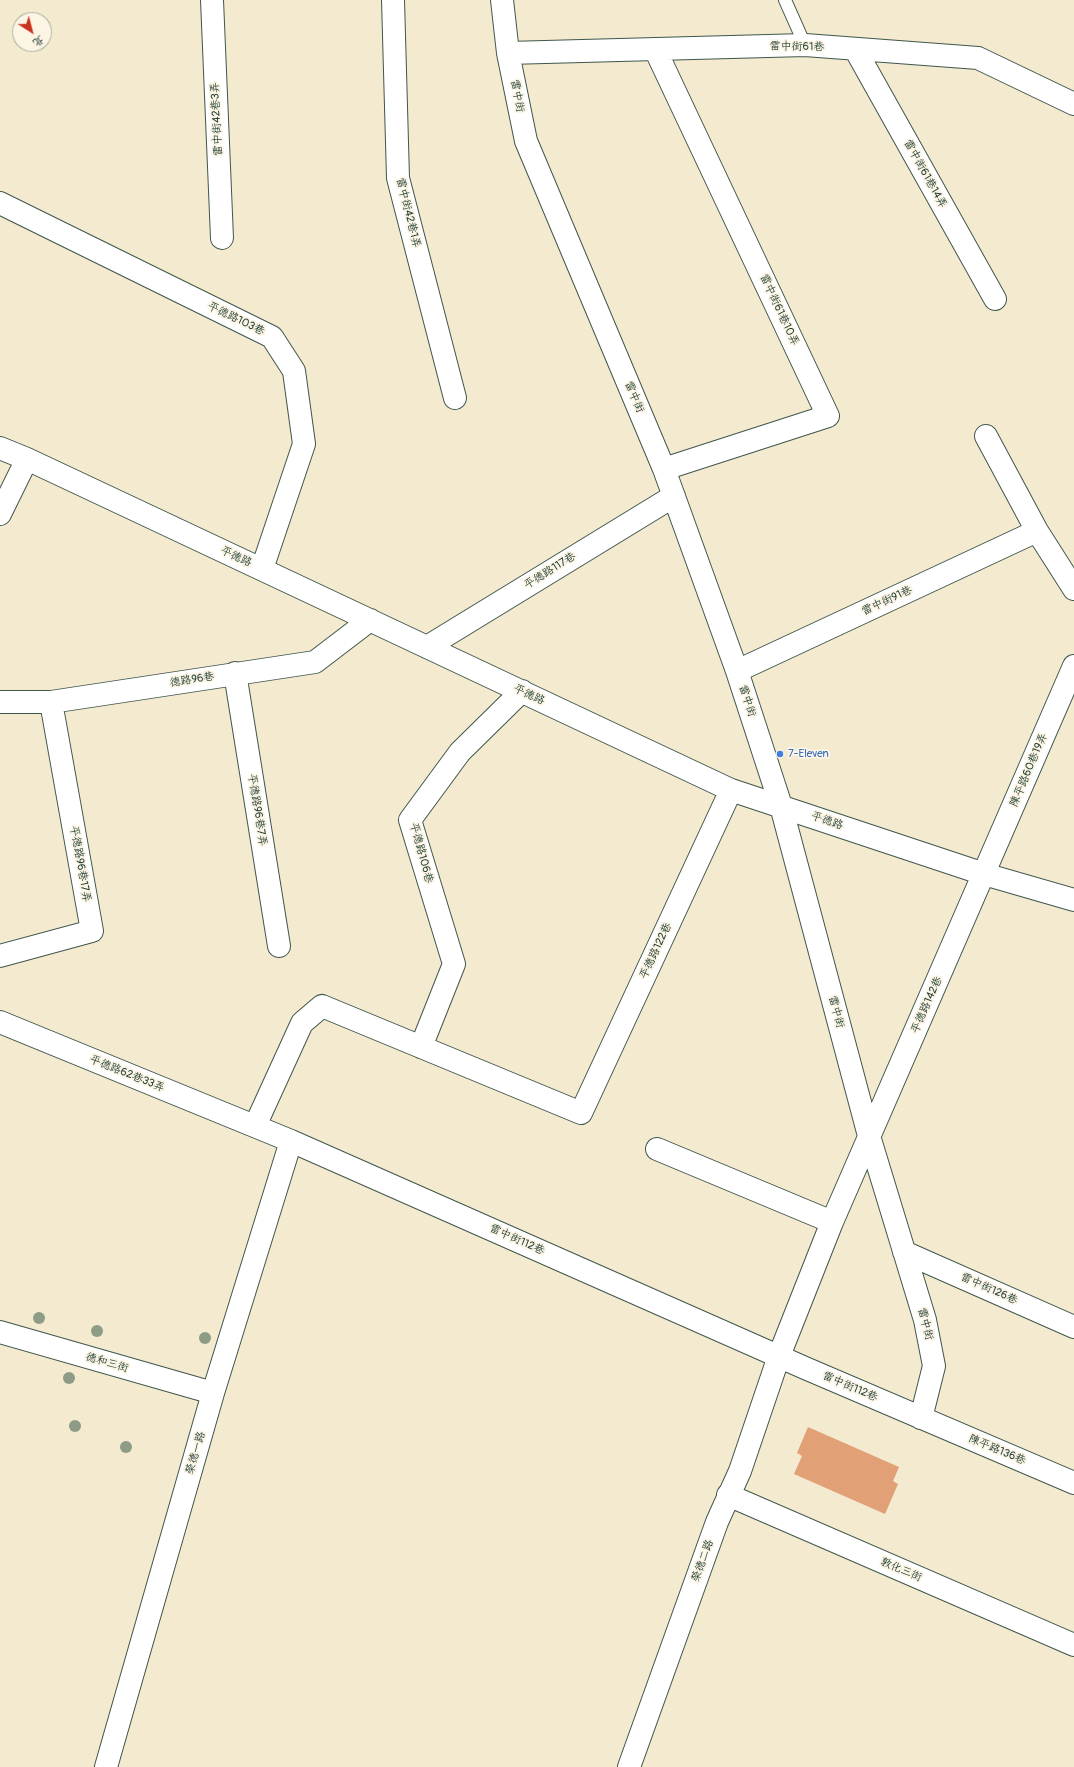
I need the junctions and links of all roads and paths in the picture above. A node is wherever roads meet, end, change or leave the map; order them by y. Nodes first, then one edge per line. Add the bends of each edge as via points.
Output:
1 (212, 0) edge
2 (393, 0) edge
3 (502, 0) edge
4 (785, 0) edge
5 (805, 45) junction
6 (655, 49) junction
7 (855, 49) junction
8 (508, 53) junction
9 (1074, 104) edge
10 (0, 203) edge
11 (222, 238) dead end
12 (995, 299) dead end
13 (455, 398) dead end
14 (986, 436) dead end
15 (0, 448) edge
16 (27, 459) junction
17 (664, 469) junction
18 (674, 496) junction
19 (0, 514) edge
20 (1037, 531) junction
21 (262, 569) junction
22 (1074, 589) edge
23 (370, 620) junction
24 (427, 647) junction
25 (1074, 666) edge
26 (737, 672) junction
27 (235, 673) junction
28 (522, 691) junction
29 (0, 702) edge
30 (51, 702) junction
31 (731, 790) junction
32 (781, 806) junction
33 (984, 874) junction
34 (1074, 900) edge
35 (279, 946) dead end
36 (0, 956) edge
37 (0, 1022) edge
38 (421, 1047) junction
39 (255, 1126) junction
40 (870, 1136) junction
41 (291, 1141) junction
42 (657, 1148) dead end
43 (832, 1222) junction
44 (904, 1252) junction
45 (1074, 1326) edge
46 (0, 1332) edge
47 (779, 1356) junction
48 (213, 1394) junction
49 (921, 1418) junction
50 (1074, 1483) edge
51 (728, 1495) junction
52 (1074, 1645) edge
53 (106, 1767) edge
54 (629, 1767) edge

1 - 11 street, 雷中街42巷3弄
2 - 13 street, 雷中街42巷1弄 via 398,178
3 - 8 street, 雷中街
4 - 5 lane
5 - 6 street, 雷中街61巷
5 - 7 street, 雷中街61巷
6 - 8 street, 雷中街61巷
6 - 17 street, 雷中街61巷10弄 via 828,416
7 - 9 street, 雷中街61巷 via 978,58
7 - 12 street, 雷中街61巷14弄
8 - 17 street, 雷中街 via 526,141
10 - 21 street, 平德路103巷 via 272,337 294,371 304,444
14 - 20 street
15 - 16 street, 平德路
16 - 19 street
16 - 21 street, 平德路
17 - 18 street, 雷中街
18 - 24 street, 平德路117巷
18 - 26 street, 雷中街
20 - 22 street
20 - 26 street, 雷中街91巷
21 - 23 street, 平德路
23 - 24 street, 平德路
23 - 27 street, 德路96巷 via 315,662
24 - 28 street, 平德路
25 - 33 street, 陳平路60巷19弄
26 - 32 street, 雷中街
27 - 30 street, 德路96巷
27 - 35 street, 平德路96巷7弄
28 - 31 street, 平德路
28 - 38 street, 平德路106巷 via 460,752 410,820 454,964
29 - 30 street, 德路96巷
30 - 36 street, 平德路96巷17弄 via 92,931
31 - 32 street, 平德路
31 - 38 street, 平德路122巷 via 581,1113
32 - 33 street, 平德路
32 - 40 street, 雷中街
33 - 34 street, 平德路
33 - 40 street, 平德路142巷
37 - 39 street, 平德路62巷33弄
38 - 39 street via 322,1006 302,1023
39 - 41 street, 雷中街112巷
40 - 43 street
40 - 44 street, 雷中街
41 - 47 street, 雷中街112巷
41 - 48 street, 榮德一路
42 - 43 street
43 - 47 street
44 - 45 street, 雷中街126巷
44 - 49 street, 雷中街 via 925,1320 934,1366
46 - 48 street, 德和三街
47 - 49 street, 雷中街112巷
47 - 51 street, 榮德二路 via 740,1471
48 - 53 street, 榮德一路
49 - 50 street, 陳平路136巷
51 - 52 street, 敦化三街
51 - 54 street, 榮德二路

